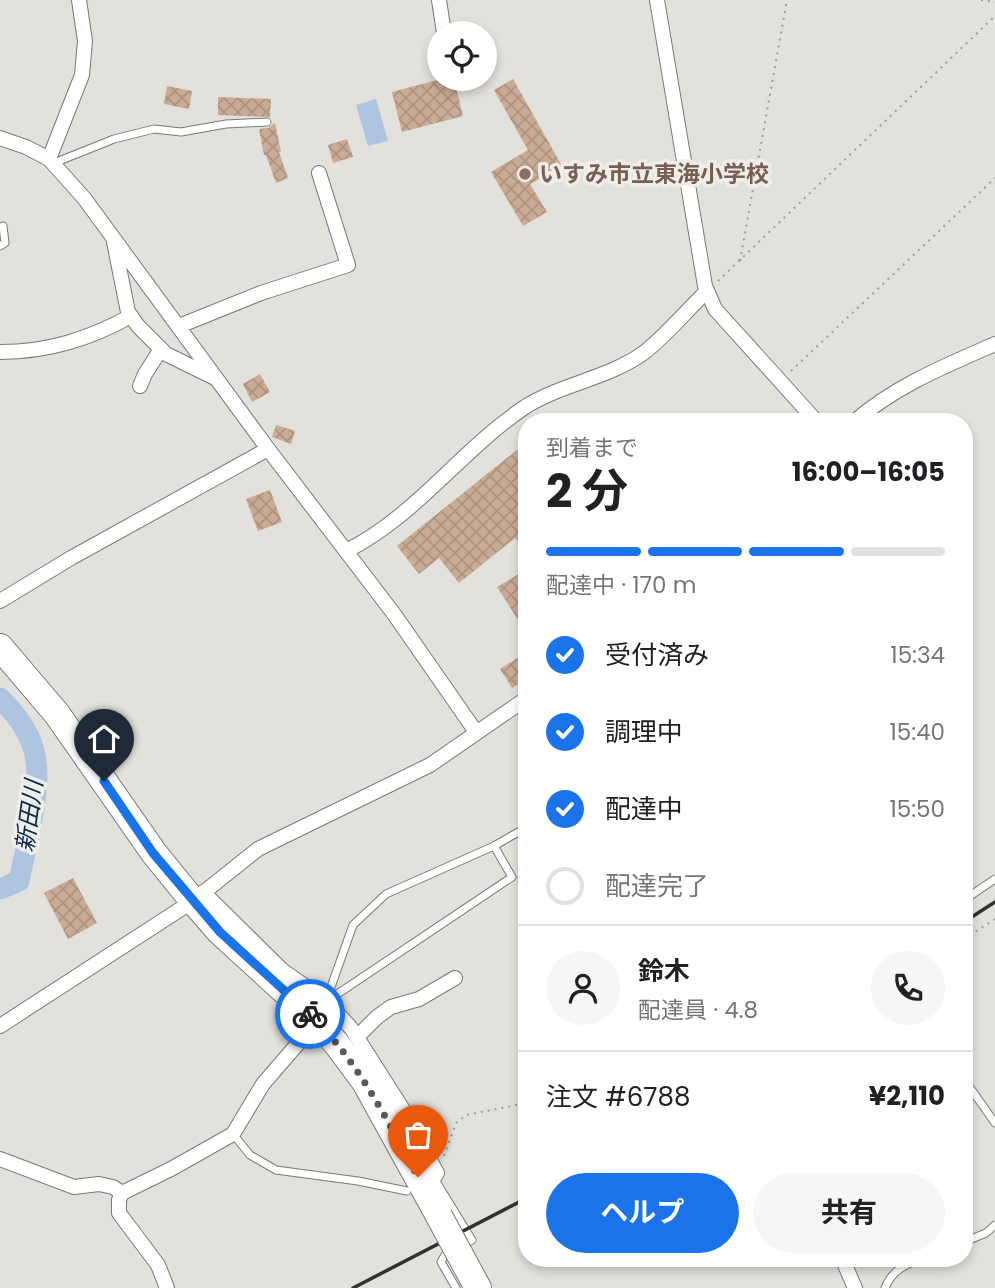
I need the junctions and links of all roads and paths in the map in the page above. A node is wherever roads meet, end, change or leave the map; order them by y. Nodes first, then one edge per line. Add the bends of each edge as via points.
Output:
1 (79, 0) edge
2 (439, 0) edge
3 (657, 0) edge
4 (787, 0) edge
5 (981, 0) edge
6 (995, 2) edge
7 (995, 16) edge
8 (442, 21) edge
9 (267, 122) dead end
10 (0, 138) edge
11 (51, 161) junction
12 (319, 173) dead end
13 (995, 178) edge
14 (3, 226) dead end
15 (113, 237) junction
16 (0, 246) edge
17 (740, 261) junction
18 (707, 291) junction
19 (131, 316) junction
20 (179, 326) junction
21 (995, 344) edge
22 (161, 349) junction
23 (0, 352) edge
24 (218, 380) junction
25 (781, 382) junction
26 (140, 386) dead end
27 (809, 413) edge
28 (864, 413) edge
29 (268, 449) junction
30 (346, 551) junction
31 (0, 601) edge
32 (0, 647) edge
33 (518, 704) edge
34 (476, 733) junction
35 (518, 832) edge
36 (494, 846) junction
37 (995, 879) edge
38 (973, 894) edge
39 (198, 896) junction
40 (995, 919) edge
41 (973, 933) edge
42 (456, 978) dead end
43 (319, 1009) junction
44 (0, 1026) edge
45 (357, 1037) junction
46 (973, 1092) edge
47 (518, 1104) edge
48 (995, 1123) edge
49 (233, 1134) junction
50 (0, 1159) edge
51 (435, 1175) junction
52 (407, 1191) dead end
53 (122, 1193) junction
54 (995, 1224) edge
55 (973, 1238) edge
56 (457, 1250) junction
57 (846, 1267) edge
58 (905, 1267) edge
59 (167, 1288) edge
60 (456, 1288) edge
61 (478, 1288) edge
62 (855, 1288) edge
63 (885, 1288) edge

1 - 11 street via 85,41 82,75
2 - 8 street
3 - 18 street
4 - 17 path
5 - 6 path
7 - 17 path
9 - 11 lane via 181,132 154,129
10 - 11 street
11 - 15 street
12 - 20 street via 348,265
13 - 25 path
14 - 16 lane via 5,243
15 - 19 street
15 - 20 street
17 - 18 path
18 - 25 street via 715,309
18 - 30 street via 643,354 527,406 404,513
19 - 22 street
19 - 23 street via 102,332 54,348
20 - 24 street
21 - 28 street via 902,386
22 - 24 street
22 - 26 street
24 - 29 street
25 - 27 street
29 - 30 street
29 - 31 street
30 - 34 street
32 - 39 highway via 57,714 153,853
33 - 34 street
34 - 39 street via 430,765 258,849
35 - 36 lane
36 - 43 lane via 386,894 353,925
36 - 43 lane via 512,877
37 - 38 lane
39 - 43 highway via 220,932
39 - 44 street
40 - 41 path
42 - 45 street via 419,999 391,1007
43 - 45 street
43 - 49 street via 301,1040 263,1084
43 - 56 highway, bridge via 336,1043 365,1082
45 - 51 street via 402,1108
46 - 48 lane
47 - 51 path via 466,1115 456,1123
49 - 52 lane via 250,1155 276,1170
49 - 53 street
50 - 53 street via 74,1187 99,1184
51 - 56 lane via 472,1240
53 - 59 street via 119,1213 158,1265
54 - 55 lane
56 - 60 lane via 441,1262
56 - 61 highway
57 - 62 street
58 - 63 lane via 890,1276

